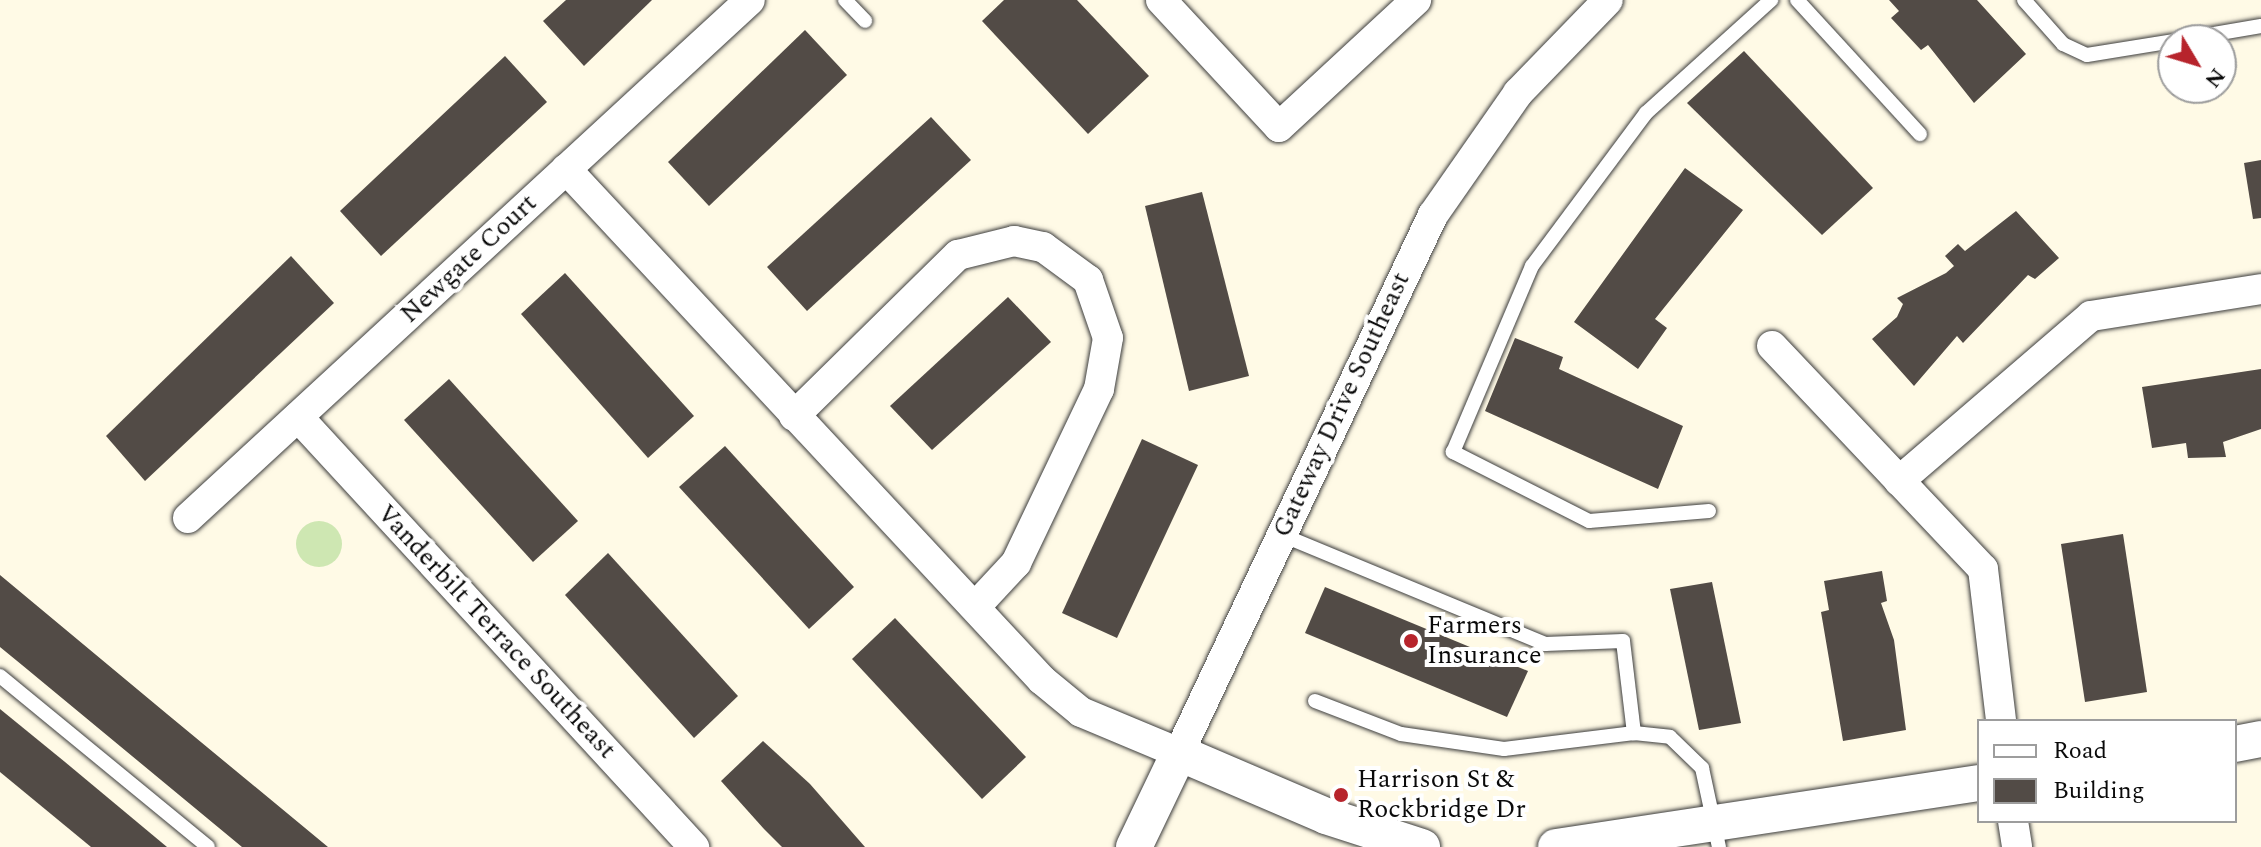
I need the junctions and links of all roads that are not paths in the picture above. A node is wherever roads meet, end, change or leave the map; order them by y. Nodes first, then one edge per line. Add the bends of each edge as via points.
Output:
1 (750, 0) edge
2 (845, 0) edge
3 (1161, 0) edge
4 (1416, 0) edge
5 (1608, 0) edge
6 (1771, 0) edge
7 (1797, 0) edge
8 (2024, 0) edge
9 (865, 21) dead end
10 (2261, 26) edge
11 (2237, 30) edge
12 (2157, 43) edge
13 (1920, 134) dead end
14 (566, 169) junction
15 (2261, 289) edge
16 (1772, 346) dead end
17 (794, 416) junction
18 (298, 417) junction
19 (1899, 481) junction
20 (1709, 511) dead end
21 (188, 518) dead end
22 (1282, 535) junction
23 (977, 605) junction
24 (0, 676) edge
25 (1315, 701) dead end
26 (2001, 719) edge
27 (1634, 733) junction
28 (2261, 739) edge
29 (2237, 744) edge
30 (1179, 753) junction
31 (1977, 783) edge
32 (2013, 823) edge
33 (1718, 835) edge
34 (208, 847) edge
35 (694, 847) edge
36 (1134, 847) edge
37 (1422, 847) edge
38 (1556, 847) edge
39 (2017, 847) edge

1 - 14 street, Newgate Court
2 - 9 lane
3 - 4 street via 1279,127
5 - 22 street, Gateway Drive Southeast via 1518,93 1433,215
6 - 20 lane via 1646,113 1532,266 1453,452 1589,521
7 - 13 lane
8 - 12 lane via 2063,44 2087,55
10 - 11 lane
14 - 17 street
14 - 18 street, Newgate Court
15 - 19 street via 2091,316
16 - 19 street
17 - 23 street
17 - 23 street via 958,255 1014,241 1043,247 1088,280 1108,338 1099,389 1016,563
18 - 21 street, Newgate Court
18 - 35 street, Vanderbilt Terrace Southeast
19 - 26 street via 1983,569
22 - 27 lane via 1545,644 1623,641
22 - 30 street, Gateway Drive Southeast
23 - 30 street via 1042,680 1081,712
24 - 34 lane
25 - 27 lane via 1401,734 1504,749
27 - 33 lane via 1670,737 1702,768
28 - 29 street
30 - 36 street, Gateway Drive Southeast
30 - 37 street via 1326,816
31 - 33 street
32 - 39 street
33 - 38 street

